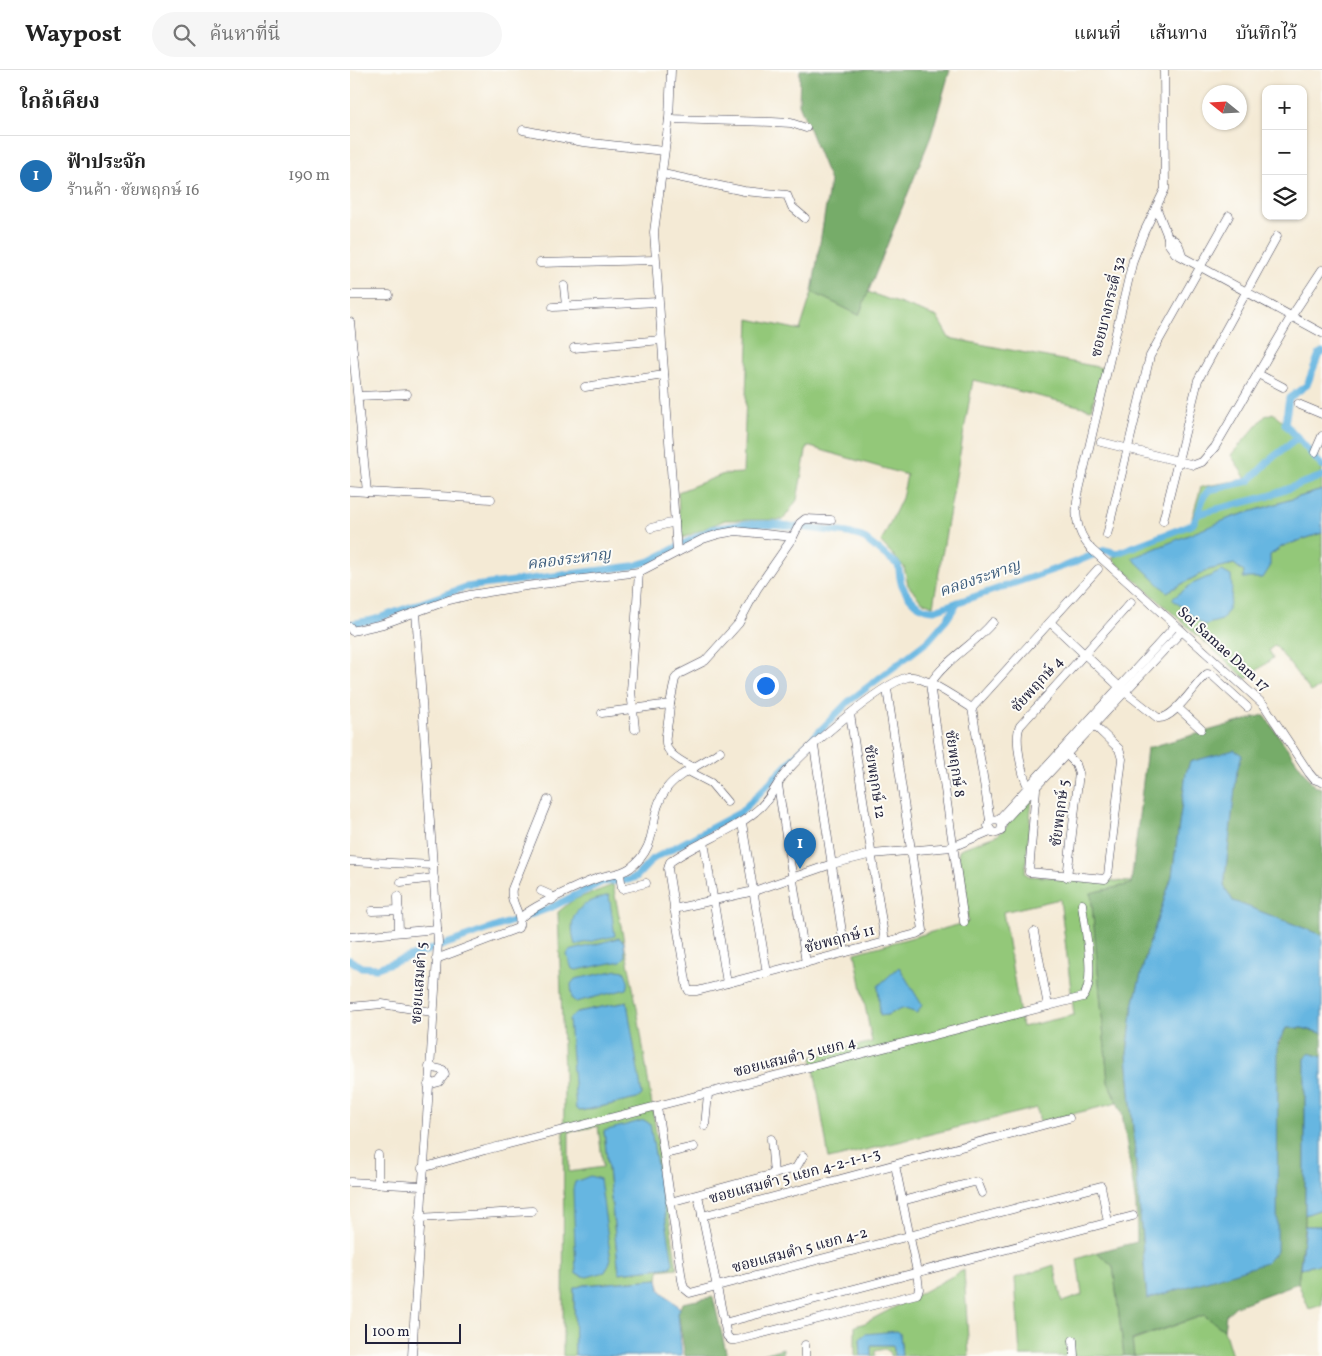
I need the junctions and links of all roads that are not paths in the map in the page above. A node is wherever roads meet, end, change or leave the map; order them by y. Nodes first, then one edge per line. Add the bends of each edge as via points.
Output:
1 (671, 70) edge
2 (1164, 70) edge
3 (669, 119) junction
4 (806, 128) dead end
5 (524, 130) dead end
6 (664, 151) junction
7 (663, 174) junction
8 (1156, 207) junction
9 (1229, 216) dead end
10 (805, 218) dead end
11 (1277, 236) dead end
12 (655, 260) junction
13 (540, 263) dead end
14 (1200, 267) junction
15 (1322, 270) edge
16 (564, 286) dead end
17 (1247, 293) junction
18 (350, 295) edge
19 (389, 295) dead end
20 (658, 302) junction
21 (566, 306) junction
22 (553, 307) dead end
23 (1291, 317) junction
24 (350, 322) edge
25 (1322, 333) edge
26 (661, 340) junction
27 (574, 348) dead end
28 (1258, 374) junction
29 (664, 375) junction
30 (585, 387) dead end
31 (1283, 387) dead end
32 (407, 394) dead end
33 (358, 396) junction
34 (1298, 404) dead end
35 (1322, 414) edge
36 (1322, 436) edge
37 (1101, 442) dead end
38 (1128, 449) junction
39 (1315, 452) dead end
40 (1178, 460) junction
41 (350, 491) edge
42 (368, 492) junction
43 (491, 499) dead end
44 (831, 520) dead end
45 (1163, 521) dead end
46 (676, 522) junction
47 (651, 528) dead end
48 (795, 534) junction
49 (1107, 535) dead end
50 (677, 548) junction
51 (1091, 549) joint
52 (1098, 569) dead end
53 (639, 572) junction
54 (1131, 602) dead end
55 (416, 612) junction
56 (993, 622) dead end
57 (1051, 623) junction
58 (1175, 626) junction
59 (350, 627) edge
60 (1181, 632) junction
61 (1084, 654) junction
62 (1143, 666) junction
63 (930, 684) junction
64 (887, 689) junction
65 (1122, 689) junction
66 (670, 704) junction
67 (1106, 707) junction
68 (1247, 707) dead end
69 (632, 708) junction
70 (972, 708) junction
71 (1177, 708) junction
72 (602, 713) dead end
73 (850, 714) junction
74 (1094, 725) junction
75 (635, 729) dead end
76 (1201, 729) dead end
77 (1077, 738) junction
78 (814, 746) junction
79 (720, 751) dead end
80 (1067, 755) junction
81 (692, 770) junction
82 (1322, 782) edge
83 (778, 785) junction
84 (1032, 790) junction
85 (548, 800) dead end
86 (727, 802) dead end
87 (997, 821) junction
88 (742, 823) junction
89 (990, 831) junction
90 (704, 842) junction
91 (952, 847) junction
92 (912, 850) junction
93 (872, 854) junction
94 (350, 861) edge
95 (832, 864) junction
96 (433, 865) junction
97 (620, 874) junction
98 (1067, 877) junction
99 (434, 878) junction
100 (793, 878) junction
101 (401, 882) dead end
102 (646, 883) dead end
103 (754, 890) junction
104 (541, 891) dead end
105 (398, 896) dead end
106 (552, 900) junction
107 (714, 901) junction
108 (1082, 904) dead end
109 (674, 909) junction
110 (399, 910) junction
111 (372, 911) dead end
112 (521, 918) junction
113 (964, 922) dead end
114 (437, 929) junction
115 (399, 932) junction
116 (1034, 932) dead end
117 (350, 937) edge
118 (885, 942) junction
119 (845, 952) junction
120 (436, 959) junction
121 (806, 963) junction
122 (767, 973) junction
123 (727, 983) junction
124 (1048, 1006) junction
125 (350, 1007) edge
126 (432, 1012) junction
127 (429, 1067) junction
128 (428, 1085) junction
129 (708, 1094) junction
130 (657, 1107) junction
131 (1069, 1118) dead end
132 (705, 1126) dead end
133 (771, 1139) dead end
134 (694, 1147) dead end
135 (664, 1154) junction
136 (378, 1155) dead end
137 (804, 1156) dead end
138 (895, 1164) junction
139 (422, 1168) junction
140 (774, 1174) junction
141 (350, 1182) edge
142 (378, 1184) junction
143 (421, 1186) junction
144 (982, 1193) dead end
145 (698, 1195) junction
146 (902, 1201) junction
147 (670, 1202) junction
148 (532, 1211) dead end
149 (702, 1216) junction
150 (1133, 1216) dead end
151 (419, 1218) junction
152 (1108, 1222) junction
153 (909, 1237) junction
154 (916, 1272) junction
155 (717, 1287) junction
156 (724, 1323) junction
157 (1073, 1340) dead end
158 (805, 1345) dead end
159 (412, 1356) edge
160 (805, 1356) edge
161 (1074, 1356) edge

1 - 3 street
2 - 8 street, ซอยบางกระดี่ 32 via 1165,189
3 - 4 street via 791,123
3 - 6 street
5 - 6 street via 583,142
6 - 7 street
7 - 10 street via 744,191 787,195 792,207
7 - 12 street via 654,232
8 - 14 street via 1168,243 1175,253
8 - 51 street, ซอยบางกระดี่ 32 via 1133,260 1076,502 1078,530
9 - 14 street
11 - 17 street
12 - 13 street
12 - 20 street
14 - 17 street
14 - 38 street via 1150,356
15 - 23 street
16 - 21 street
17 - 23 street
17 - 40 street via 1198,380
18 - 19 street
20 - 21 street
20 - 26 street
21 - 22 street
23 - 25 street
23 - 28 street
24 - 33 street
26 - 27 street
26 - 29 street
28 - 31 street
28 - 40 street via 1209,456 1198,464
29 - 30 street
29 - 46 street
32 - 33 street
33 - 42 street
34 - 35 street
36 - 39 street
37 - 38 street
38 - 40 street
38 - 49 street
40 - 45 street
41 - 42 street
42 - 43 street
44 - 48 street via 805,519
46 - 47 street
46 - 50 street
48 - 50 street via 736,531
48 - 66 street via 739,623 706,661 675,679
50 - 53 street
51 - 58 street, Soi Samae Dam 17
52 - 57 street
53 - 55 street via 470,595
53 - 69 street
54 - 61 street
55 - 59 street via 368,628 352,631
55 - 96 street, ซอยแสมดำ 5
56 - 63 street via 941,669
57 - 61 street
57 - 70 street
58 - 60 street, Soi Samae Dam 17
58 - 62 street
60 - 62 street
60 - 82 street, Soi Samae Dam 17 via 1269,711 1314,779
61 - 65 street
61 - 84 street, ชัยพฤกษ์ 4 via 1018,730 1023,774
62 - 65 street
63 - 64 street via 910,677
63 - 70 street
63 - 91 street, ชัยพฤกษ์ 8
64 - 73 street
64 - 92 street
65 - 67 street
65 - 71 street via 1158,718 1166,717
66 - 69 street
66 - 81 street via 666,746 674,758
67 - 74 street
67 - 77 street
68 - 71 street via 1207,674
69 - 72 street
69 - 75 street
70 - 87 street
71 - 76 street
73 - 78 street
73 - 93 street, ชัยพฤกษ์ 12
74 - 77 street
74 - 98 street via 1119,749 1122,759 1108,874 1102,880
77 - 80 street
77 - 84 street
78 - 83 street
78 - 95 street
79 - 81 street
80 - 84 street
80 - 98 street, ชัยพฤกษ์ 5 via 1079,773
81 - 86 street via 711,783
81 - 97 street via 668,786 656,811 648,850
83 - 88 street via 762,806
83 - 100 street
84 - 87 street
84 - 98 street via 1028,870
85 - 112 street via 512,889 512,899
87 - 89 street via 988,826
87 - 89 street via 999,832
88 - 90 street
88 - 103 street
89 - 91 street
90 - 107 street
90 - 109 street via 668,864
91 - 92 street
91 - 113 street, ชัยพฤกษ์ 8
92 - 93 street
92 - 118 street, ชัยพฤกษ์ 11 via 923,930
93 - 95 street
93 - 118 street, ชัยพฤกษ์ 12
94 - 96 street
95 - 100 street
95 - 119 street
96 - 99 street, ซอยแสมดำ 5
97 - 102 street via 622,889
97 - 106 street via 596,878
99 - 101 street
99 - 114 street, ซอยแสมดำ 5
100 - 103 street
100 - 121 street
103 - 107 street
103 - 122 street
104 - 106 street via 550,895
105 - 110 street
106 - 112 street via 526,911
107 - 109 street
107 - 123 street
108 - 124 street, ซอยแสมดำ 5 แยก 4 via 1090,974 1088,988 1083,997
109 - 123 street, ชัยพฤกษ์ 11 via 687,987 692,992
110 - 111 street
110 - 115 street
112 - 120 street via 518,928
114 - 115 street
114 - 120 street, ซอยแสมดำ 5
115 - 117 street
116 - 124 street
118 - 119 street, ชัยพฤกษ์ 11
119 - 121 street, ชัยพฤกษ์ 11
120 - 126 street, ซอยแสมดำ 5
121 - 122 street, ชัยพฤกษ์ 11
122 - 123 street, ชัยพฤกษ์ 11
124 - 129 street, ซอยแสมดำ 5 แยก 4
125 - 126 street via 382,1004
126 - 127 street, ซอยแสมดำ 5
127 - 128 street, ซอยแสมดำ 5
127 - 128 street via 443,1070 445,1074 439,1082
128 - 139 street, ซอยแสมดำ 5
129 - 130 street, ซอยแสมดำ 5 แยก 4
129 - 132 street
130 - 135 street, ซอยแสมดำ 5 แยก 4-2
130 - 139 street, ซอยแสมดำ 5 แยก 4
131 - 138 street, ซอยแสมดำ 5 แยก 4-2-1-1-3
133 - 140 street
134 - 135 street
135 - 147 street, ซอยแสมดำ 5 แยก 4-2
136 - 142 street
137 - 140 street via 796,1168
138 - 146 street
138 - 149 street, ซอยแสมดำ 5 แยก 4-2-1-1-3
139 - 143 street, ซอยแสมดำ 5
140 - 145 street
141 - 142 street
142 - 143 street
143 - 151 street, ซอยแสมดำ 5
144 - 146 street via 978,1183 974,1182
145 - 147 street
145 - 149 street
146 - 153 street
147 - 155 street, ซอยแสมดำ 5 แยก 4-2 via 684,1288 693,1294
148 - 151 street
149 - 155 street
150 - 152 street
151 - 159 street, ซอยแสมดำ 5
152 - 153 street, ซอยแสมดำ 5 แยก 4-2 via 1101,1186
152 - 154 street
153 - 154 street
153 - 155 street, ซอยแสมดำ 5 แยก 4-2
154 - 156 street
154 - 156 street via 919,1289 915,1296 736,1340 728,1339
155 - 156 street
157 - 161 street
158 - 160 street

